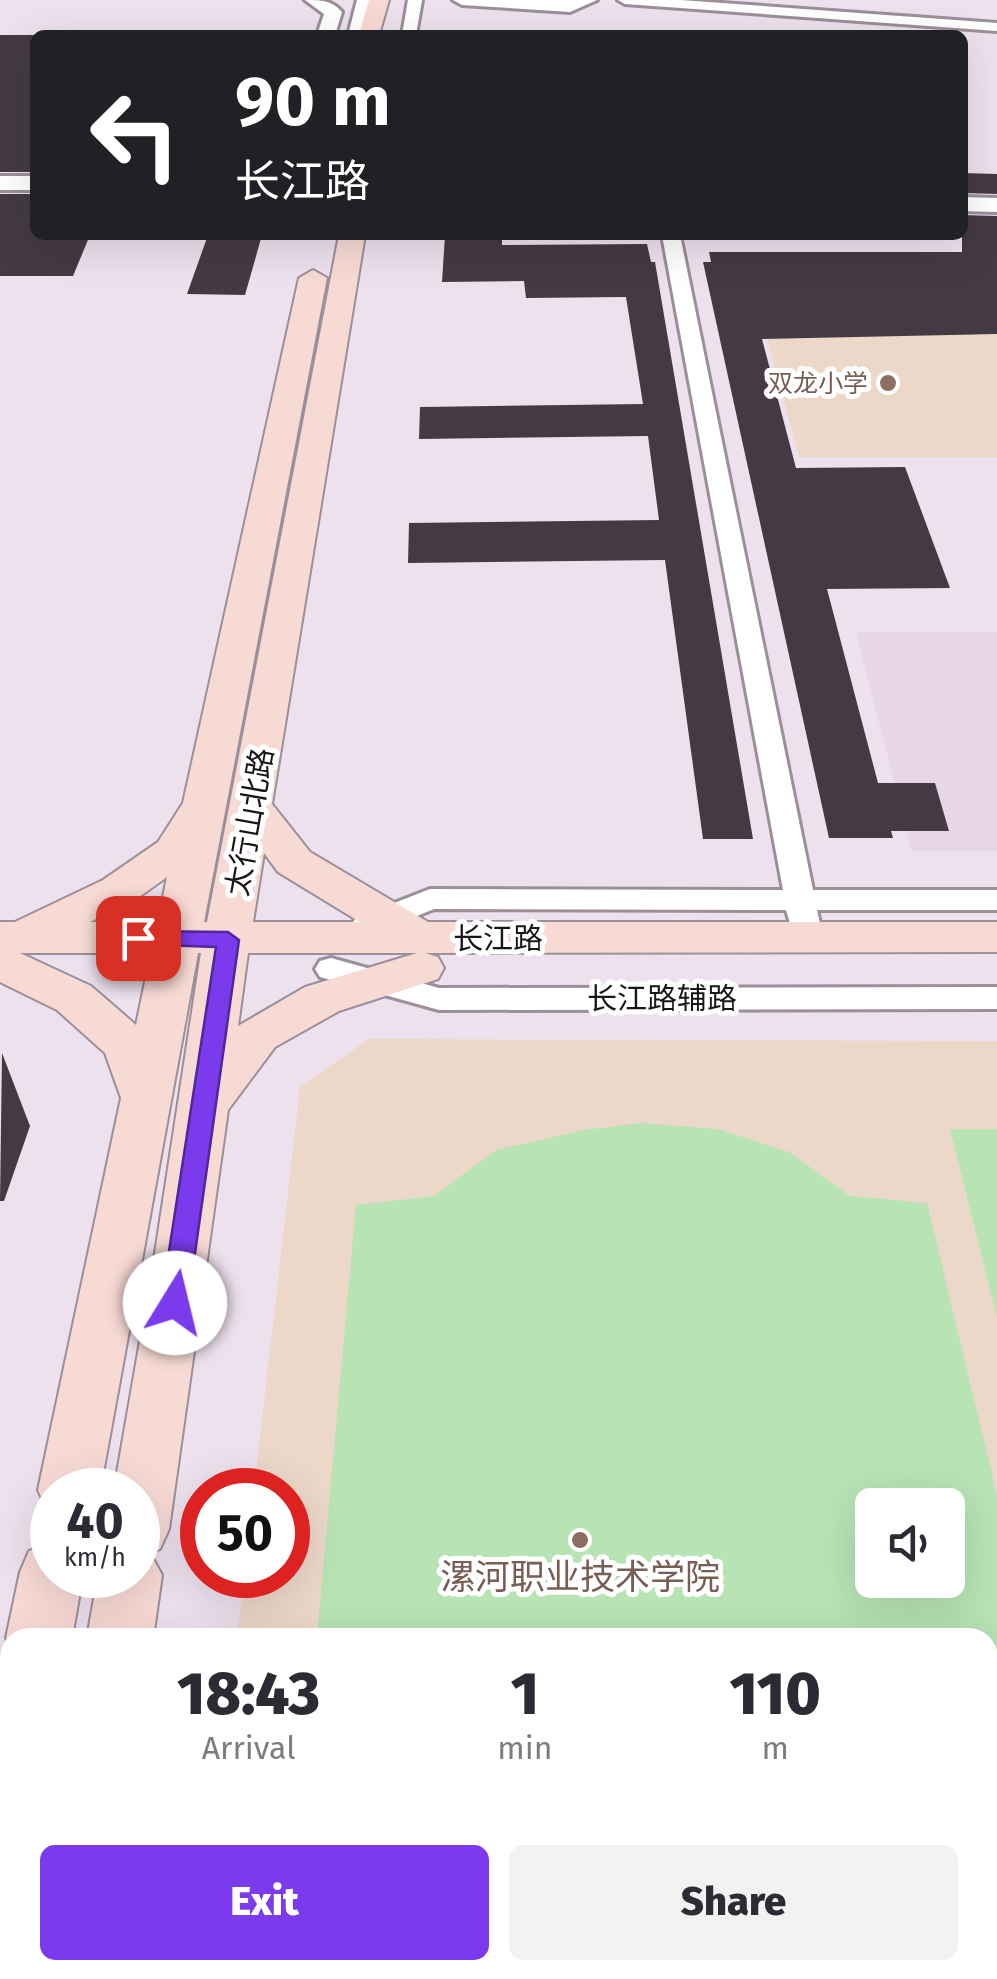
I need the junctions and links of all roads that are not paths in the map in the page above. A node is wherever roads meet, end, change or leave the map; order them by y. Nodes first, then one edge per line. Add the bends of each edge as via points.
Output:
1 (314, 0) edge
2 (364, 0) edge
3 (378, 0) edge
4 (401, 0) edge
5 (415, 0) edge
6 (462, 0) edge
7 (588, 0) edge
8 (625, 0) edge
9 (997, 27) edge
10 (328, 30) edge
11 (356, 30) edge
12 (370, 30) edge
13 (395, 30) edge
14 (410, 30) edge
15 (0, 180) edge
16 (30, 180) edge
17 (968, 196) edge
18 (997, 196) edge
19 (968, 204) edge
20 (997, 205) edge
21 (321, 240) edge
22 (351, 240) edge
23 (673, 240) edge
24 (204, 804) junction
25 (253, 808) junction
26 (997, 900) edge
27 (384, 916) junction
28 (804, 918) junction
29 (997, 937) edge
30 (5, 949) edge
31 (200, 954) junction
32 (422, 954) junction
33 (347, 963) junction
34 (997, 967) edge
35 (997, 998) edge
36 (148, 1103) junction
37 (204, 1104) junction
38 (73, 1468) edge
39 (147, 1468) edge
40 (47, 1598) edge
41 (126, 1598) edge
42 (41, 1628) edge
43 (122, 1628) edge

1 - 10 street via 333,12
2 - 11 street
3 - 12 main road
4 - 13 main road
5 - 14 street
6 - 7 street via 570,7
8 - 9 street
15 - 16 street
17 - 18 street
19 - 20 street
21 - 24 main road, 太行山北路
22 - 25 main road, 太行山北路
23 - 28 street
24 - 30 main road via 173,852 119,890
24 - 31 main road, 太行山北路
25 - 27 main road via 294,862
25 - 31 main road, 太行山北路
26 - 28 street
27 - 28 street via 430,899
27 - 32 main road
27 - 33 street
28 - 29 main road, 长江路
28 - 32 main road, 长江路
30 - 31 main road
30 - 36 main road via 126,1044
31 - 33 main road
31 - 36 main road, 太行山北路
31 - 37 main road, 太行山北路
32 - 33 main road
32 - 34 main road, 长江路
33 - 35 street, 长江路辅路 via 438,999
33 - 37 main road via 322,999 258,1035
36 - 38 main road, 太行山北路
37 - 39 main road, 太行山北路
40 - 42 main road
41 - 43 main road

